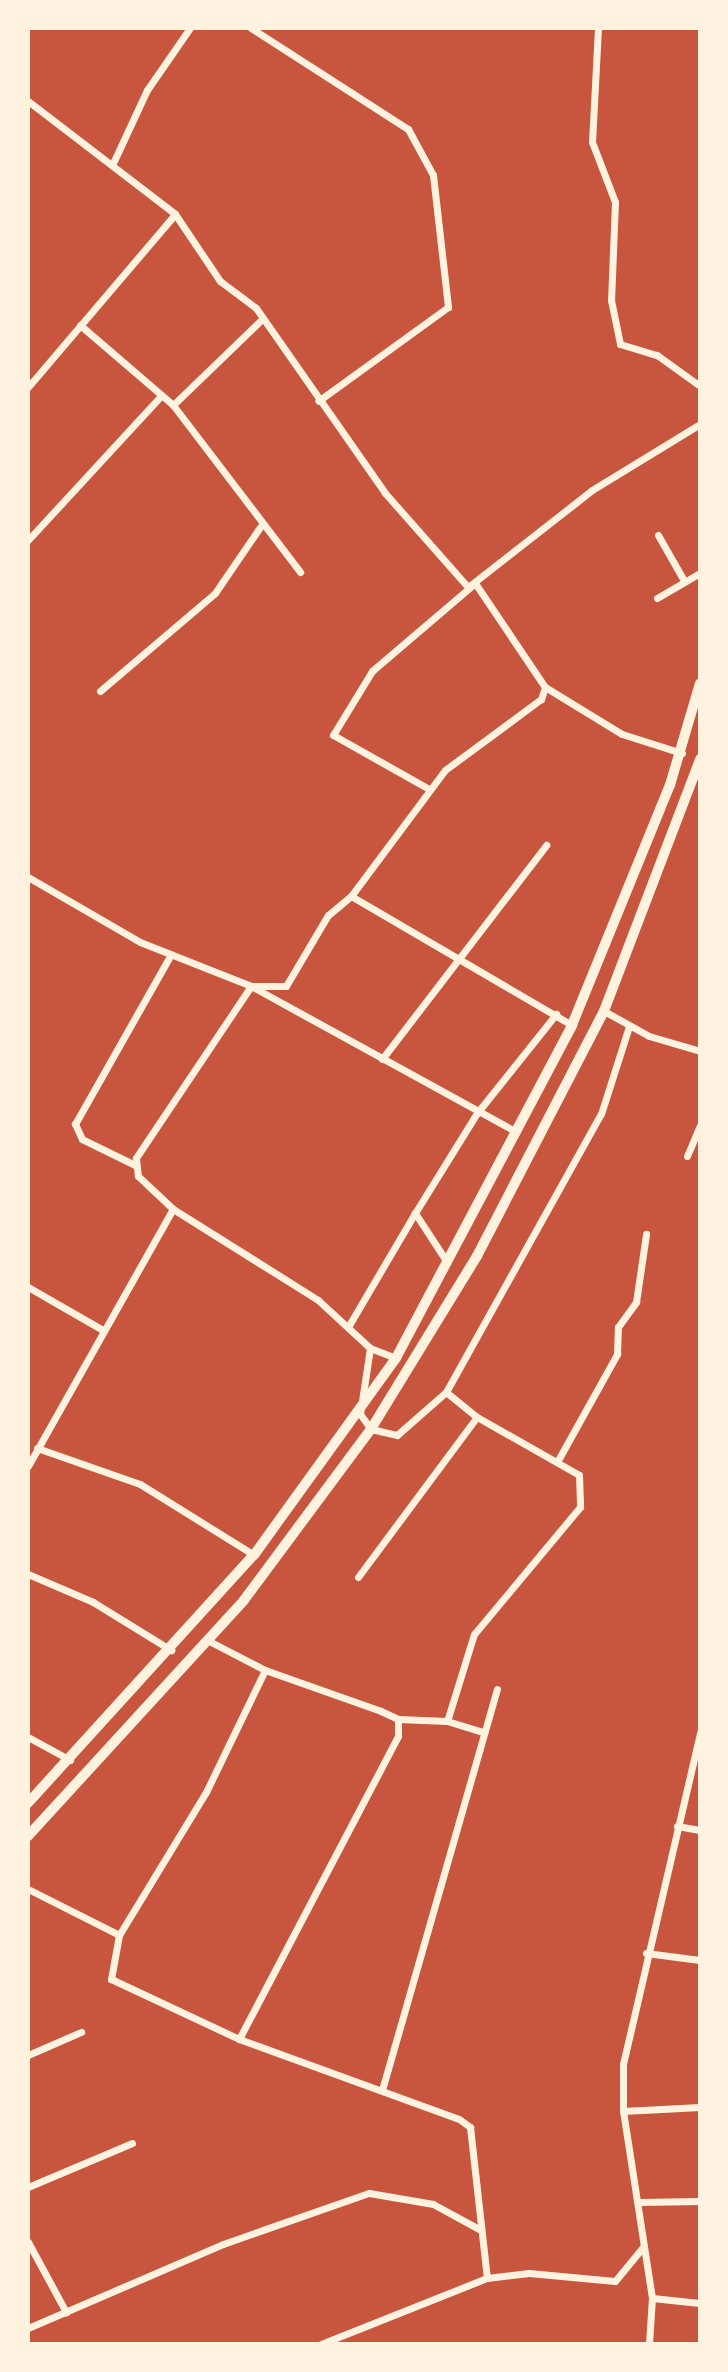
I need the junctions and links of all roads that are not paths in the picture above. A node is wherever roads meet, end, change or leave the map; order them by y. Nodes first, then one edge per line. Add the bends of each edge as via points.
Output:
1 (190, 28) edge
2 (251, 28) edge
3 (598, 28) edge
4 (28, 101) edge
5 (114, 161) junction
6 (175, 214) junction
7 (261, 320) junction
8 (80, 325) junction
9 (700, 386) edge
10 (28, 387) edge
11 (161, 396) junction
12 (318, 401) junction
13 (173, 405) junction
14 (700, 424) edge
15 (260, 527) junction
16 (658, 535) dead end
17 (28, 540) edge
18 (300, 572) dead end
19 (700, 573) edge
20 (683, 579) junction
21 (475, 583) junction
22 (657, 598) dead end
23 (700, 683) edge
24 (545, 687) junction
25 (100, 691) dead end
26 (682, 753) junction
27 (700, 759) edge
28 (429, 789) junction
29 (546, 845) dead end
30 (28, 877) edge
31 (351, 896) junction
32 (171, 954) junction
33 (456, 955) junction
34 (251, 986) junction
35 (604, 1011) junction
36 (556, 1014) junction
37 (572, 1025) junction
38 (629, 1026) junction
39 (700, 1051) edge
40 (382, 1059) junction
41 (477, 1113) junction
42 (700, 1126) edge
43 (517, 1132) junction
44 (687, 1156) dead end
45 (135, 1165) junction
46 (173, 1209) junction
47 (415, 1213) junction
48 (646, 1234) dead end
49 (447, 1262) junction
50 (28, 1287) edge
51 (348, 1327) junction
52 (101, 1329) junction
53 (370, 1348) junction
54 (396, 1358) junction
55 (446, 1392) junction
56 (360, 1414) junction
57 (477, 1417) junction
58 (371, 1429) junction
59 (37, 1448) junction
60 (557, 1462) junction
61 (28, 1466) edge
62 (254, 1555) junction
63 (28, 1574) edge
64 (358, 1577) dead end
65 (209, 1641) junction
66 (173, 1651) junction
67 (265, 1670) junction
68 (497, 1689) dead end
69 (398, 1719) junction
70 (447, 1721) junction
71 (482, 1732) junction
72 (700, 1732) edge
73 (28, 1737) edge
74 (70, 1760) junction
75 (28, 1803) edge
76 (677, 1826) junction
77 (700, 1830) edge
78 (28, 1836) edge
79 (28, 1889) edge
80 (119, 1935) junction
81 (646, 1953) junction
82 (700, 1960) edge
83 (81, 2032) dead end
84 (239, 2039) junction
85 (28, 2055) edge
86 (382, 2090) junction
87 (700, 2107) edge
88 (623, 2111) junction
89 (132, 2143) dead end
90 (28, 2187) edge
91 (700, 2201) edge
92 (640, 2202) junction
93 (479, 2229) junction
94 (28, 2242) edge
95 (645, 2244) junction
96 (487, 2278) junction
97 (652, 2298) junction
98 (700, 2303) edge
99 (66, 2312) junction
100 (28, 2328) edge
101 (321, 2344) edge
102 (649, 2344) edge

1 - 5 street via 147,90
2 - 12 street via 408,129 433,175 448,307
3 - 9 street via 592,142 615,202 611,300 620,344 657,355
4 - 5 street
5 - 6 street
6 - 7 street via 220,281
6 - 8 street
7 - 12 street
7 - 13 street
8 - 10 street
8 - 11 street
11 - 13 street
11 - 17 street
12 - 21 street via 392,502 468,587
13 - 15 street
14 - 21 street via 592,490
15 - 18 street
15 - 25 street via 207,601
16 - 20 street
19 - 20 street
20 - 22 street
21 - 24 street
21 - 28 street via 372,671 333,735
23 - 26 main road
24 - 26 street via 622,734
24 - 28 street via 541,699
26 - 37 main road
27 - 35 main road
28 - 31 street
29 - 33 street
30 - 32 street
31 - 33 street
31 - 34 street via 328,915 286,986
32 - 34 street
32 - 45 street via 75,1124 82,1139
33 - 36 street
33 - 40 street
34 - 40 street
34 - 45 street via 199,1054
35 - 38 street
35 - 58 main road via 477,1256
36 - 37 street
36 - 41 street
37 - 43 main road
38 - 39 street
38 - 55 street via 601,1114
40 - 41 street
41 - 43 street
41 - 47 street
42 - 44 street
43 - 49 main road
45 - 46 street via 143,1183
46 - 51 street
46 - 52 street
47 - 49 street
47 - 51 street
48 - 60 street via 636,1302 618,1327 617,1354
49 - 54 main road
50 - 52 street
51 - 53 street
52 - 59 street
53 - 54 street
53 - 56 street
54 - 56 main road
55 - 57 street
55 - 58 street via 397,1435
56 - 58 street
56 - 62 main road
57 - 60 street
57 - 64 street
58 - 65 main road
59 - 61 street
59 - 62 street via 140,1484
60 - 70 street via 585,1485 580,1507 474,1634
62 - 66 main road
63 - 66 street via 93,1602
65 - 67 street
65 - 78 main road
66 - 74 main road
67 - 69 street
67 - 80 street via 206,1792
68 - 71 street
69 - 70 street
69 - 84 street via 396,1741
70 - 71 street
71 - 86 street via 458,1845
72 - 76 street
73 - 74 street
74 - 75 main road
76 - 77 street
76 - 81 street
79 - 80 street
80 - 84 street via 111,1979
81 - 82 street
81 - 88 street via 627,2029
83 - 85 street
84 - 86 street
86 - 93 street via 470,2127
87 - 88 street
88 - 92 street
89 - 90 street
91 - 92 street
92 - 95 street
93 - 96 street
93 - 99 street via 433,2204 369,2193
94 - 99 street
95 - 96 street via 615,2281 529,2273
95 - 97 street
96 - 101 street
97 - 98 street
97 - 102 street
99 - 100 street

